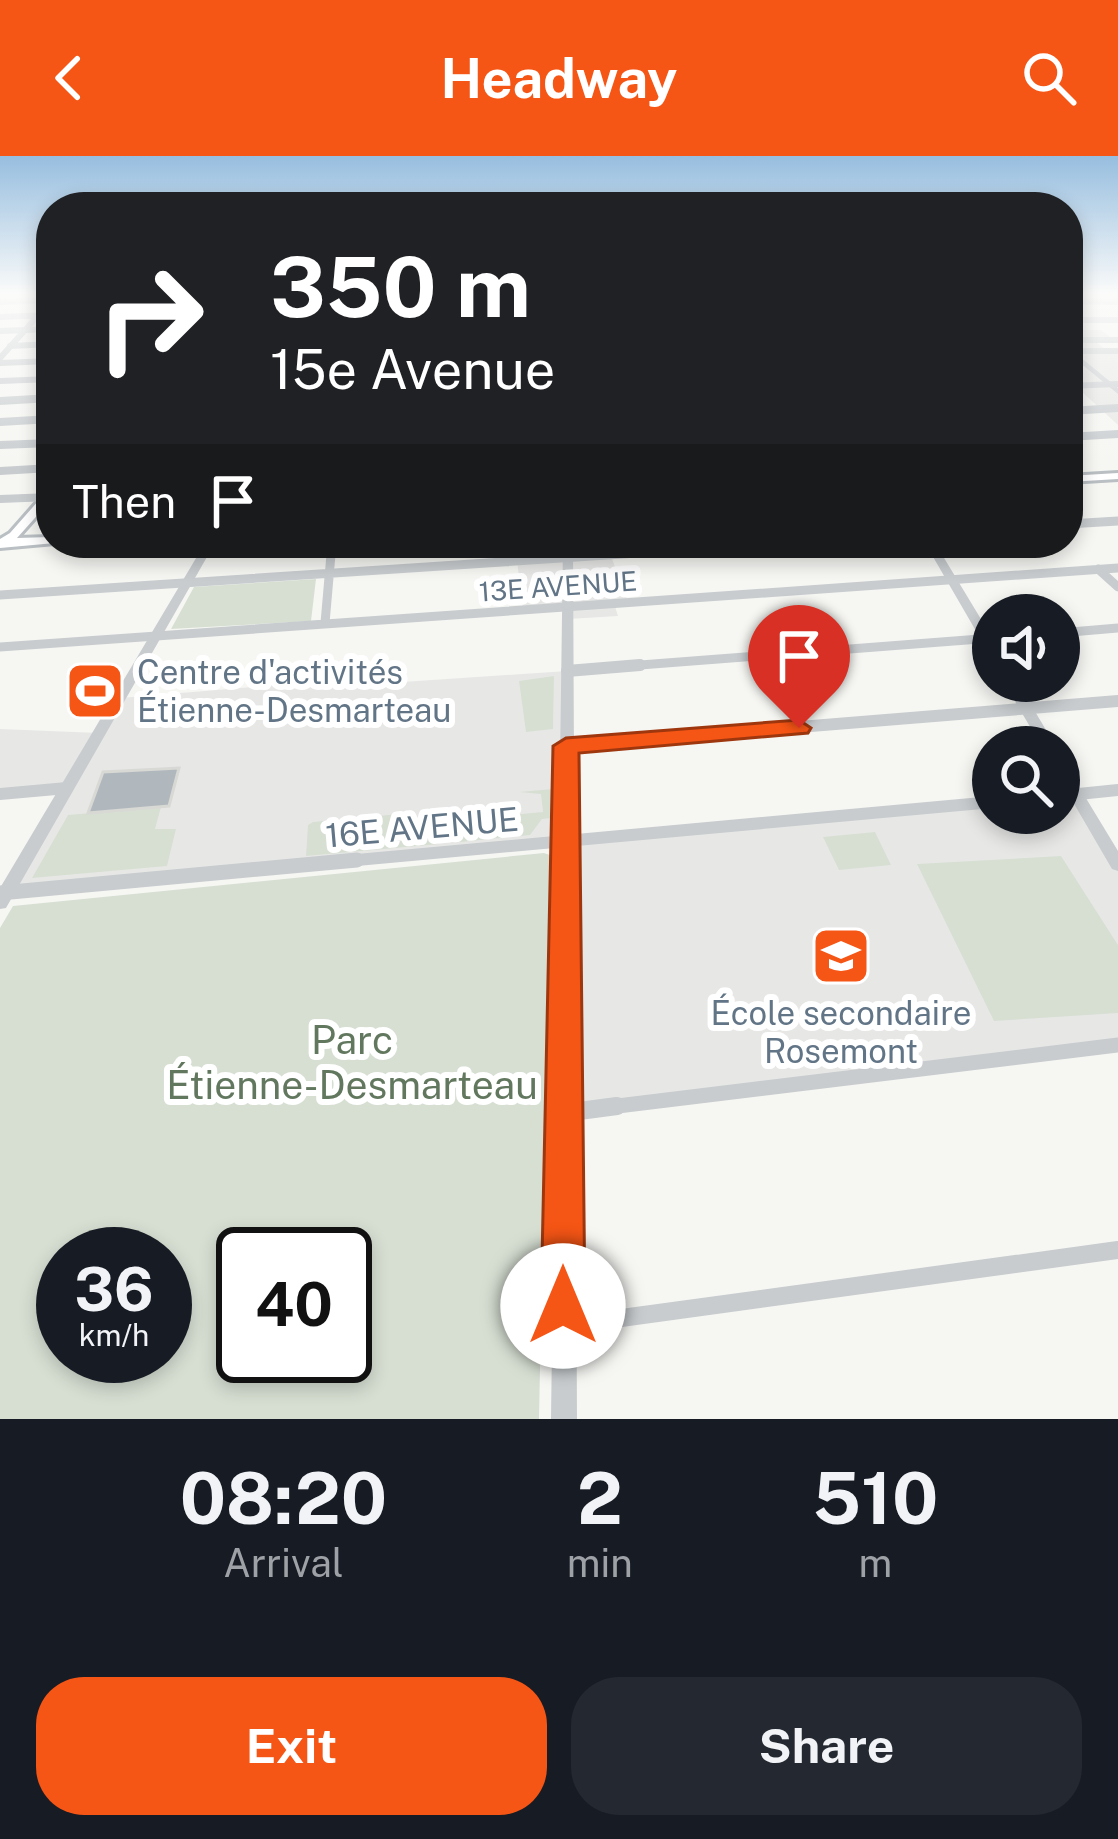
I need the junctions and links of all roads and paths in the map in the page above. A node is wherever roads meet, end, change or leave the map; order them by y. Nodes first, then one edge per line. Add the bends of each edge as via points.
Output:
1 (0, 361) edge
2 (36, 361) edge
3 (1083, 362) edge
4 (36, 380) edge
5 (0, 381) edge
6 (1083, 386) edge
7 (1115, 387) edge
8 (36, 399) edge
9 (0, 401) edge
10 (1118, 408) edge
11 (1083, 410) edge
12 (36, 420) edge
13 (0, 422) edge
14 (1118, 434) edge
15 (1083, 436) edge
16 (36, 443) edge
17 (0, 445) edge
18 (36, 469) edge
19 (0, 471) edge
20 (1118, 476) edge
21 (1083, 478) edge
22 (36, 497) edge
23 (0, 499) edge
24 (36, 510) edge
25 (1118, 521) edge
26 (1083, 523) edge
27 (6, 541) edge
28 (201, 558) edge
29 (331, 558) edge
30 (488, 558) edge
31 (568, 558) edge
32 (939, 558) edge
33 (0, 559) edge
34 (1118, 568) edge
35 (1099, 569) junction
36 (329, 574) junction
37 (951, 579) junction
38 (186, 583) junction
39 (1118, 587) edge
40 (0, 595) edge
41 (568, 607) junction
42 (972, 612) edge
43 (325, 623) junction
44 (1118, 628) edge
45 (1080, 631) edge
46 (155, 636) junction
47 (972, 643) edge
48 (0, 647) edge
49 (567, 671) junction
50 (1118, 701) edge
51 (1022, 702) edge
52 (1026, 709) junction
53 (1036, 726) edge
54 (566, 746) junction
55 (67, 788) junction
56 (1118, 790) edge
57 (0, 794) edge
58 (1080, 794) edge
59 (972, 804) edge
60 (1080, 813) edge
61 (566, 841) junction
62 (1118, 865) edge
63 (2, 896) edge
64 (1118, 1045) edge
65 (564, 1113) junction
66 (1118, 1250) edge
67 (563, 1326) junction
68 (564, 1419) edge

1 - 2 street
3 - 7 street
4 - 5 street
6 - 7 street
8 - 9 street
10 - 11 street
12 - 13 street
14 - 15 street
16 - 17 street
18 - 19 street
20 - 21 main road
22 - 23 street
24 - 27 main road
25 - 26 street
27 - 33 main road
28 - 38 street
29 - 36 street
30 - 36 street
31 - 41 street
32 - 37 street
34 - 35 street, 13E AVENUE
35 - 37 street, 13E AVENUE
35 - 39 street
36 - 38 street
36 - 43 street
37 - 41 street, 13E AVENUE
37 - 42 street
38 - 40 street
38 - 46 street
41 - 43 street, 13E AVENUE
41 - 49 street
43 - 46 street, 13E AVENUE
44 - 45 street
46 - 48 street, 13E AVENUE
46 - 55 street
47 - 49 street
49 - 54 street
50 - 52 street
51 - 52 street
52 - 53 street
52 - 54 street
54 - 61 street
55 - 57 street
55 - 63 street
56 - 58 street
59 - 61 street, 16E AVENUE
60 - 62 street
61 - 63 street, 16E AVENUE
61 - 65 street
64 - 65 street
65 - 67 street
66 - 67 street
67 - 68 street

